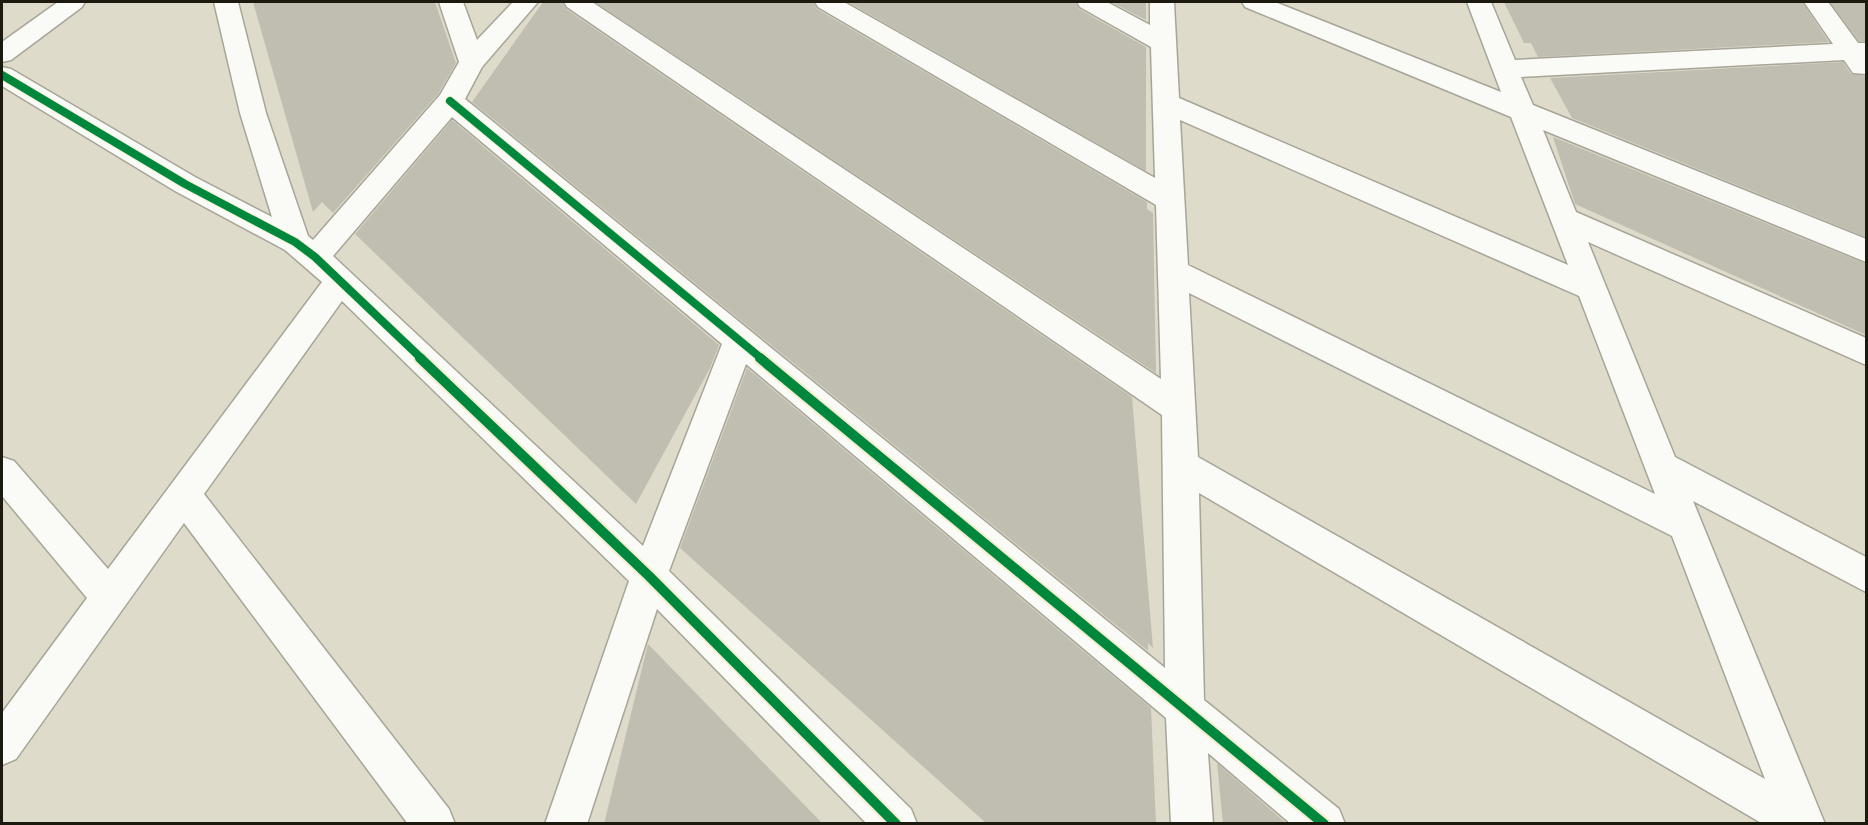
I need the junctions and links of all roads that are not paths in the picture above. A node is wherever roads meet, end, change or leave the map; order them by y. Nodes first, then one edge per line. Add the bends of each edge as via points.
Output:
1 (73, 2) edge
2 (226, 2) edge
3 (451, 2) edge
4 (526, 2) edge
5 (576, 2) edge
6 (827, 2) edge
7 (1089, 2) edge
8 (1162, 2) edge
9 (1254, 2) edge
10 (1479, 2) edge
11 (1816, 2) edge
12 (1164, 43) junction
13 (1859, 51) edge
14 (2, 54) edge
15 (472, 62) junction
16 (1505, 69) junction
17 (1866, 73) edge
18 (2, 75) edge
19 (450, 101) junction
20 (1166, 103) junction
21 (1522, 112) junction
22 (1170, 200) junction
23 (1565, 219) junction
24 (1866, 251) edge
25 (317, 260) junction
26 (1173, 271) junction
27 (1592, 288) junction
28 (739, 340) junction
29 (1866, 352) edge
30 (1178, 408) junction
31 (1181, 465) junction
32 (1664, 468) junction
33 (2, 472) edge
34 (184, 495) junction
35 (1686, 526) junction
36 (1866, 575) edge
37 (649, 576) junction
38 (109, 597) junction
39 (1185, 709) junction
40 (2, 745) edge
41 (1803, 823) edge
42 (434, 824) edge
43 (566, 824) edge
44 (896, 824) edge
45 (1192, 824) edge
46 (1324, 824) edge

1 - 14 street
2 - 25 street via 253,113
3 - 15 street
4 - 15 street
5 - 30 street
6 - 22 street
7 - 12 street
8 - 12 street
9 - 21 street
10 - 16 street
11 - 13 street
12 - 20 street
13 - 16 street
13 - 17 street
15 - 19 street
16 - 21 street
18 - 25 street
19 - 25 street
19 - 28 street
20 - 22 street
20 - 27 street
21 - 23 street
21 - 24 street
22 - 26 street
23 - 27 street
23 - 29 street
25 - 34 street
25 - 37 street
26 - 30 street
26 - 35 street
27 - 32 street
28 - 37 street
28 - 39 street
30 - 31 street
31 - 39 street
31 - 41 street
32 - 35 street
32 - 36 street
33 - 38 street
34 - 38 street
34 - 42 street
35 - 41 street
37 - 43 street
37 - 44 street
38 - 40 street
39 - 45 street
39 - 46 street

